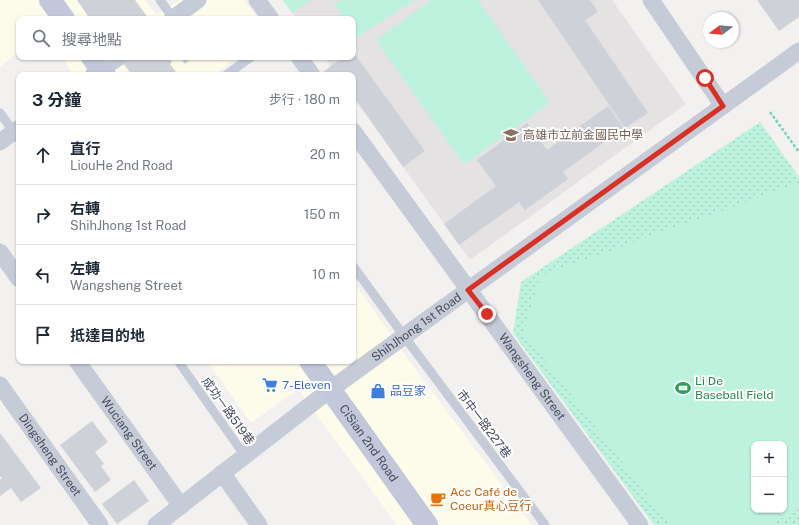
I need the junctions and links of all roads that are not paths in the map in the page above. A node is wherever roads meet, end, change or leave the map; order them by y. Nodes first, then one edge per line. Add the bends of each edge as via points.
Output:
1 (50, 0) edge
2 (160, 0) edge
3 (198, 0) edge
4 (257, 0) edge
5 (651, 0) edge
6 (62, 16) edge
7 (171, 16) edge
8 (177, 16) edge
9 (269, 16) edge
10 (799, 51) edge
11 (114, 60) edge
12 (248, 60) edge
13 (301, 60) edge
14 (98, 69) edge
15 (230, 72) edge
16 (310, 72) edge
17 (723, 106) junction
18 (0, 113) edge
19 (16, 132) edge
20 (16, 134) edge
21 (356, 135) edge
22 (0, 142) edge
23 (0, 252) edge
24 (356, 270) edge
25 (16, 275) edge
26 (468, 290) junction
27 (404, 336) junction
28 (79, 364) edge
29 (180, 364) edge
30 (312, 364) edge
31 (0, 385) edge
32 (331, 389) junction
33 (245, 456) junction
34 (222, 473) junction
35 (181, 506) junction
36 (100, 525) edge
37 (156, 525) edge
38 (259, 525) edge
39 (426, 525) edge
40 (545, 525) edge
41 (640, 525) edge

1 - 6 street
2 - 7 lane
3 - 8 street
4 - 9 street
5 - 17 street
10 - 17 street, ShihJhong 1st Road
11 - 14 street
12 - 15 lane
13 - 16 street
17 - 26 street, ShihJhong 1st Road
18 - 19 lane
20 - 22 street
21 - 26 street, Wangsheng Street
23 - 25 street
24 - 27 lane, 市中一路227巷
26 - 27 street, ShihJhong 1st Road
26 - 41 street, Wangsheng Street
27 - 32 street, ShihJhong 1st Road
27 - 40 lane, 市中一路227巷
28 - 35 street, Wuciang Street
29 - 33 lane, 成功一路519巷
30 - 32 street, CiSian 2nd Road
31 - 36 street, Dingsheng Street
32 - 33 street, ShihJhong 1st Road
32 - 39 street, CiSian 2nd Road
33 - 34 street, ShihJhong 1st Road
34 - 35 street, ShihJhong 1st Road
34 - 38 street
35 - 37 street, ShihJhong 1st Road

